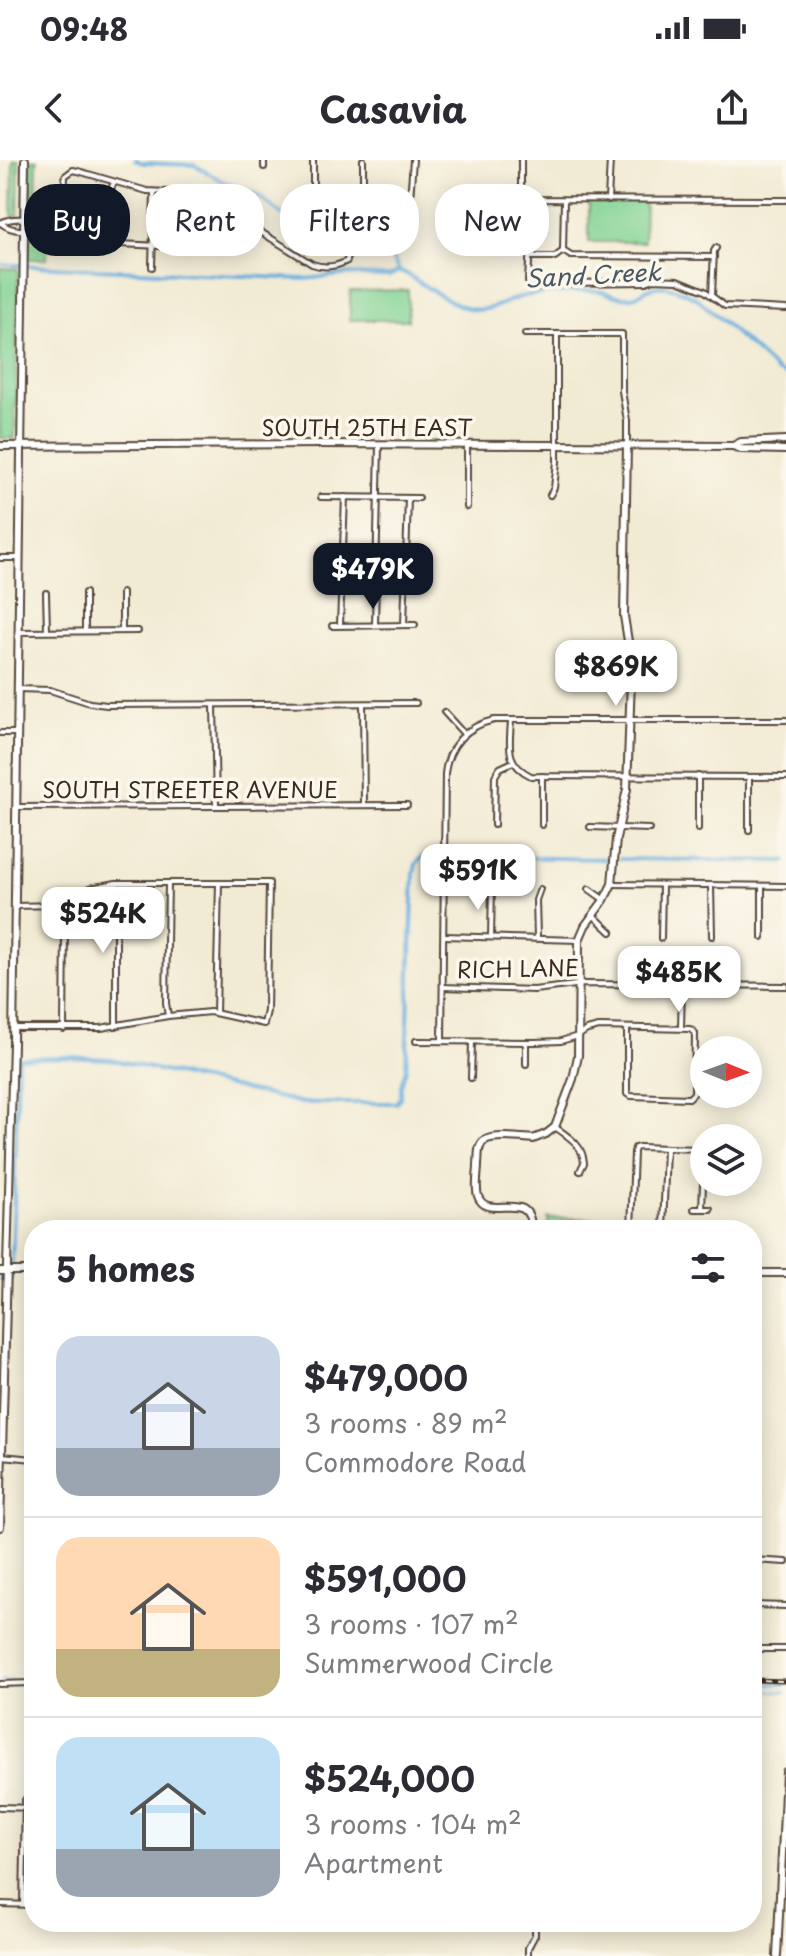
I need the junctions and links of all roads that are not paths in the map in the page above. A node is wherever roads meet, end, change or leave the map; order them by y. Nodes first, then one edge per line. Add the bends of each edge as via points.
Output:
1 (25, 160) edge
2 (264, 160) edge
3 (313, 160) edge
4 (363, 160) edge
5 (413, 160) edge
6 (521, 160) edge
7 (610, 160) edge
8 (264, 167) dead end
9 (114, 182) joint
10 (64, 184) edge
11 (313, 184) edge
12 (363, 184) edge
13 (412, 184) edge
14 (521, 184) edge
15 (146, 190) edge
16 (549, 200) edge
17 (564, 200) junction
18 (608, 200) junction
19 (786, 200) edge
20 (23, 219) junction
21 (0, 223) edge
22 (22, 230) junction
23 (716, 248) dead end
24 (563, 251) junction
25 (152, 256) edge
26 (299, 256) edge
27 (348, 256) edge
28 (529, 257) joint
29 (714, 257) junction
30 (152, 267) dead end
31 (712, 298) junction
32 (786, 309) edge
33 (525, 334) dead end
34 (557, 334) junction
35 (786, 440) edge
36 (379, 445) junction
37 (0, 446) edge
38 (20, 446) junction
39 (467, 446) junction
40 (557, 446) junction
41 (627, 446) junction
42 (733, 446) junction
43 (786, 450) edge
44 (550, 495) dead end
45 (321, 497) dead end
46 (345, 497) junction
47 (378, 497) junction
48 (408, 498) junction
49 (419, 498) dead end
50 (467, 507) dead end
51 (0, 558) edge
52 (19, 558) junction
53 (46, 593) dead end
54 (85, 593) dead end
55 (122, 593) dead end
56 (340, 625) junction
57 (375, 625) junction
58 (404, 625) junction
59 (415, 625) dead end
60 (332, 626) dead end
61 (47, 631) junction
62 (85, 631) junction
63 (122, 631) junction
64 (138, 631) dead end
65 (18, 632) junction
66 (18, 689) junction
67 (363, 703) junction
68 (416, 703) dead end
69 (214, 704) junction
70 (444, 712) dead end
71 (630, 719) junction
72 (511, 720) junction
73 (786, 720) edge
74 (0, 733) edge
75 (17, 733) junction
76 (464, 734) junction
77 (513, 762) junction
78 (542, 776) junction
79 (698, 776) junction
80 (628, 777) junction
81 (749, 777) junction
82 (786, 777) edge
83 (364, 805) junction
84 (407, 805) dead end
85 (216, 806) junction
86 (16, 807) junction
87 (494, 825) dead end
88 (542, 825) dead end
89 (590, 827) dead end
90 (618, 828) junction
91 (649, 829) dead end
92 (698, 829) dead end
93 (749, 830) dead end
94 (116, 883) junction
95 (168, 883) junction
96 (219, 883) junction
97 (612, 884) junction
98 (662, 885) junction
99 (711, 886) junction
100 (762, 886) junction
101 (786, 886) edge
102 (492, 887) dead end
103 (540, 889) dead end
104 (589, 889) dead end
105 (604, 900) junction
106 (58, 905) junction
107 (14, 906) junction
108 (593, 915) junction
109 (611, 932) dead end
110 (444, 936) junction
111 (712, 936) dead end
112 (491, 937) junction
113 (762, 937) dead end
114 (537, 938) junction
115 (661, 938) dead end
116 (579, 940) junction
117 (578, 984) junction
118 (682, 984) junction
119 (786, 986) edge
120 (443, 987) junction
121 (216, 1013) junction
122 (168, 1016) junction
123 (116, 1026) junction
124 (13, 1028) junction
125 (627, 1028) junction
126 (681, 1028) junction
127 (64, 1029) junction
128 (578, 1036) junction
129 (416, 1041) dead end
130 (442, 1041) junction
131 (472, 1042) junction
132 (526, 1042) junction
133 (526, 1064) dead end
134 (471, 1078) dead end
135 (555, 1127) junction
136 (666, 1148) junction
137 (690, 1149) edge
138 (580, 1171) dead end
139 (702, 1196) edge
140 (694, 1209) dead end
141 (702, 1209) junction
142 (710, 1209) dead end
143 (530, 1220) edge
144 (631, 1220) edge
145 (663, 1220) edge
146 (4, 1271) edge
147 (762, 1273) edge
148 (786, 1273) edge
149 (2, 1456) edge
150 (24, 1458) edge
151 (0, 1527) edge
152 (762, 1561) edge
153 (786, 1562) edge
154 (762, 1605) edge
155 (786, 1606) edge
156 (762, 1649) edge
157 (786, 1649) edge
158 (24, 1683) edge
159 (0, 1684) edge
160 (786, 1772) edge
161 (0, 1807) edge
162 (24, 1807) joint
163 (24, 1859) joint
164 (0, 1904) edge
165 (23, 1904) joint
166 (535, 1932) edge
167 (528, 1956) edge
168 (777, 1956) edge

1 - 20 street
2 - 8 street
3 - 11 street
4 - 12 street
5 - 13 street
6 - 14 street
7 - 18 street
9 - 10 street via 73,170
9 - 15 street
16 - 17 street
17 - 18 street
17 - 24 street
18 - 19 street
20 - 21 street
20 - 22 street
21 - 22 street
22 - 38 street
23 - 29 street
24 - 28 street via 555,257
24 - 29 street via 571,256
25 - 30 street
26 - 27 street via 323,267 347,261
28 - 31 street via 531,287 678,280
29 - 31 street
31 - 32 street via 729,307
33 - 34 street
34 - 40 street
34 - 41 street via 622,334
35 - 42 street, SOUTH 25TH EAST
36 - 38 street, SOUTH 25TH EAST
36 - 39 street, SOUTH 25TH EAST
36 - 47 street
37 - 38 street, SOUTH 25TH EAST
38 - 52 street
39 - 40 street, SOUTH 25TH EAST
39 - 50 street
40 - 41 street, SOUTH 25TH EAST
40 - 44 street
41 - 42 street, SOUTH 25TH EAST
41 - 71 street via 624,616
42 - 43 street, SOUTH 25TH EAST
45 - 46 street
46 - 47 street
46 - 56 street
47 - 48 street
47 - 57 street
48 - 49 street
48 - 58 street
51 - 52 street
52 - 65 street
53 - 61 street
54 - 62 street
55 - 63 street
56 - 57 street
56 - 60 street
57 - 58 street
58 - 59 street
61 - 62 street
61 - 65 street
62 - 63 street
63 - 64 street
65 - 66 street
66 - 69 street via 50,690 107,705
66 - 75 street
67 - 68 street
67 - 69 street
67 - 83 street
69 - 85 street
70 - 76 street
71 - 72 street
71 - 73 street
71 - 80 street
72 - 76 street via 488,721
72 - 77 street
74 - 75 street
75 - 86 street
76 - 110 street via 452,748 445,774
77 - 78 street via 521,772
77 - 87 street via 495,776
78 - 80 street
78 - 88 street
79 - 80 street
79 - 81 street
79 - 92 street
80 - 90 street
81 - 82 street
81 - 93 street
83 - 84 street, SOUTH STREETER AVENUE
83 - 85 street, SOUTH STREETER AVENUE
85 - 86 street, SOUTH STREETER AVENUE
86 - 107 street
89 - 90 street
90 - 91 street
90 - 97 street
94 - 95 street
94 - 106 street via 90,888
94 - 123 street
95 - 96 street
95 - 122 street
96 - 121 street
96 - 121 street via 269,883 267,1011 264,1024
97 - 98 street
97 - 105 street
98 - 99 street
98 - 115 street
99 - 100 street
99 - 111 street
100 - 101 street
100 - 113 street
102 - 112 street
103 - 114 street
104 - 105 street
105 - 108 street
106 - 107 street
106 - 127 street via 65,933
107 - 124 street
108 - 109 street
108 - 116 street
110 - 112 street
110 - 120 street
112 - 114 street
114 - 116 street
116 - 117 street
117 - 118 street, RICH LANE
117 - 120 street, RICH LANE via 534,990
117 - 128 street
118 - 119 street, RICH LANE
118 - 126 street
120 - 130 street
121 - 122 street
122 - 123 street
123 - 127 street
124 - 127 street
124 - 146 street
125 - 126 street
125 - 126 street via 627,1094 689,1098 694,1093 695,1033
125 - 128 street via 599,1027
128 - 132 street
128 - 135 street via 573,1079
129 - 130 street
130 - 131 street
131 - 132 street
131 - 134 street
132 - 133 street
135 - 138 street via 582,1153
135 - 143 street via 533,1139 490,1138 480,1147 480,1200 489,1206 525,1209
136 - 137 street
136 - 144 street via 635,1148
136 - 145 street
139 - 141 street
140 - 141 street
141 - 142 street
146 - 149 street
147 - 148 street
149 - 150 street
149 - 151 street
152 - 153 street
154 - 155 street
156 - 157 street
158 - 159 street
160 - 168 street
161 - 162 street
162 - 163 street
163 - 165 street
164 - 165 street
166 - 167 street

